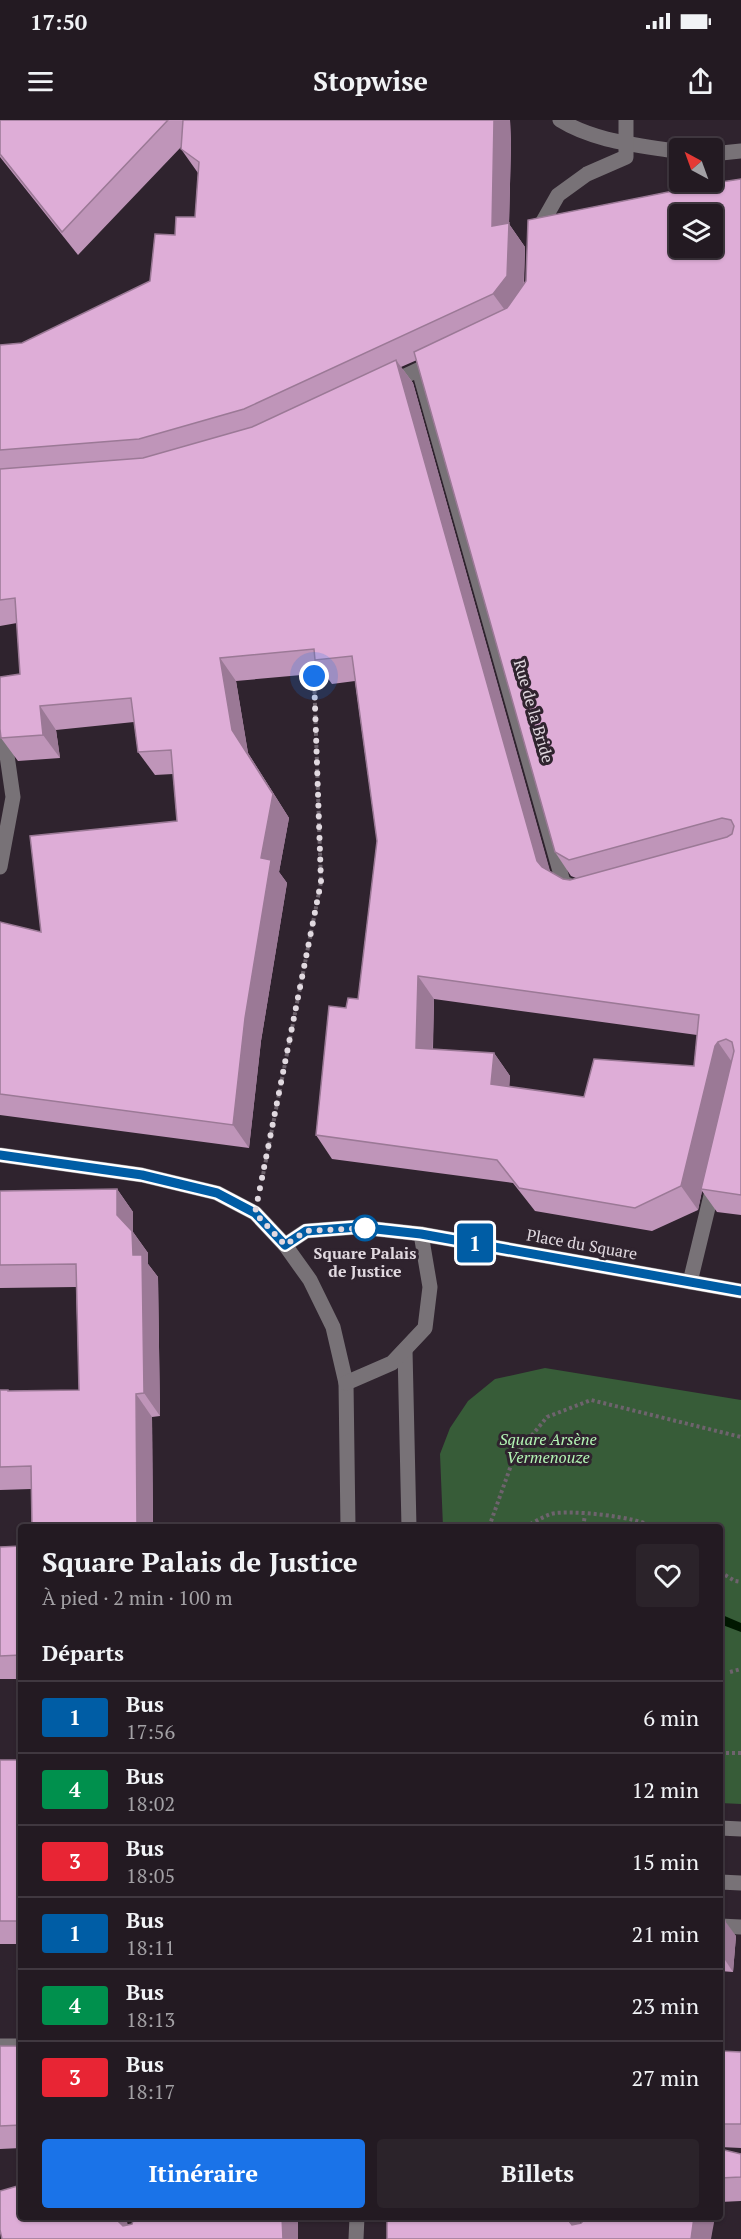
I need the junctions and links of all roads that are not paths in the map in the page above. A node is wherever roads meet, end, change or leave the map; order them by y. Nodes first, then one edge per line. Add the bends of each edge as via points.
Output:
1 (560, 120) edge
2 (626, 120) edge
3 (625, 142) junction
4 (669, 150) edge
5 (741, 152) edge
6 (723, 153) edge
7 (535, 241) edge
8 (451, 355) edge
9 (419, 369) junction
10 (378, 388) edge
11 (0, 708) edge
12 (0, 867) edge
13 (595, 891) edge
14 (0, 1155) edge
15 (717, 1172) edge
16 (421, 1234) junction
17 (285, 1245) junction
18 (690, 1282) junction
19 (741, 1291) edge
20 (405, 1350) junction
21 (346, 1383) junction
22 (348, 1524) edge
23 (409, 1524) edge
24 (723, 1828) edge
25 (741, 1829) edge
26 (723, 1882) edge
27 (741, 1883) edge
28 (723, 1926) edge
29 (741, 1927) edge
30 (0, 2046) edge
31 (18, 2046) edge
32 (357, 2220) edge
33 (356, 2239) edge

1 - 3 street via 577,131
2 - 3 street
3 - 4 street
3 - 7 street via 626,157 587,174 558,195
5 - 6 street
8 - 9 street
9 - 10 street
9 - 13 street, Rue de la Bride via 563,882 584,894
11 - 12 street via 13,797
14 - 17 street via 142,1175 217,1193 255,1213
15 - 18 street
16 - 17 street, Place du Square via 358,1227 306,1231
16 - 18 street, Place du Square
16 - 20 street via 430,1287 425,1328
17 - 21 street via 310,1280 333,1327
18 - 19 street, Place du Square
20 - 21 street via 392,1364
20 - 23 street
21 - 22 street
24 - 25 street
26 - 27 street
28 - 29 street
30 - 31 street
32 - 33 street

